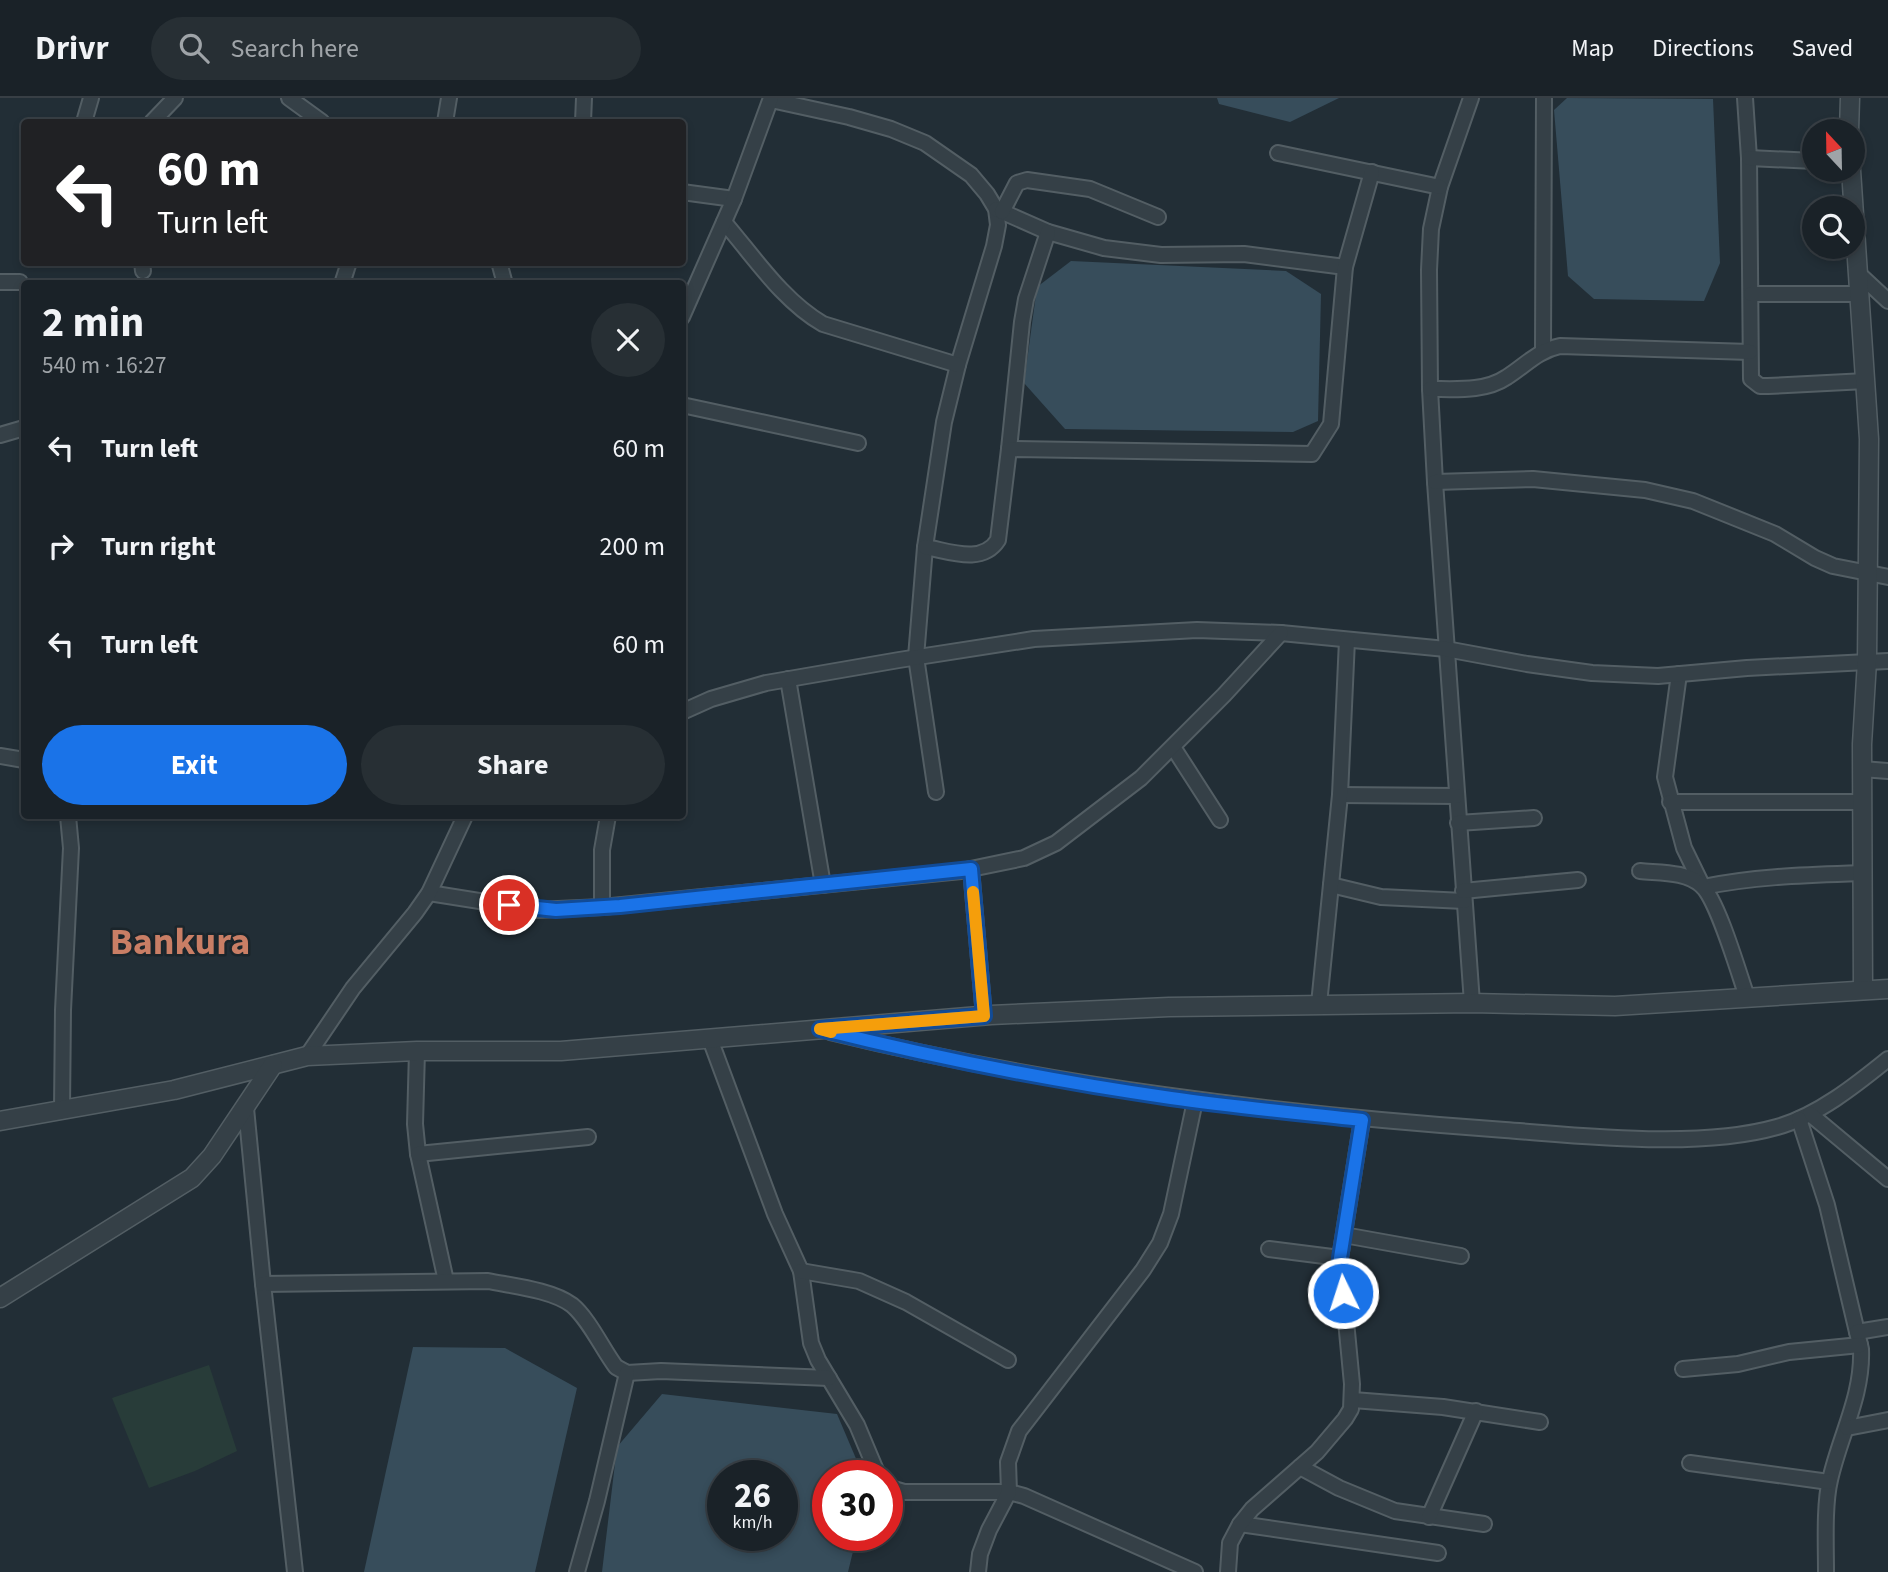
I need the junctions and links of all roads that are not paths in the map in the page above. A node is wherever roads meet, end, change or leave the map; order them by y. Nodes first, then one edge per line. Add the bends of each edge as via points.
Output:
1 (91, 98) edge
2 (175, 98) edge
3 (289, 98) edge
4 (449, 98) edge
5 (584, 98) edge
6 (1471, 98) edge
7 (1544, 98) edge
8 (1745, 98) edge
9 (1850, 98) edge
10 (771, 99) edge
11 (85, 119) edge
12 (155, 119) edge
13 (318, 119) edge
14 (445, 119) edge
15 (583, 119) edge
16 (1849, 119) edge
17 (1278, 153) dead end
18 (1749, 158) junction
19 (1802, 160) edge
20 (1372, 172) junction
21 (1852, 182) edge
22 (1440, 187) junction
23 (686, 193) edge
24 (734, 199) junction
25 (999, 210) junction
26 (1158, 217) dead end
27 (724, 222) junction
28 (1048, 232) junction
29 (1345, 267) junction
30 (1859, 274) junction
31 (0, 282) edge
32 (20, 282) dead end
33 (1751, 294) junction
34 (1860, 294) junction
35 (1888, 301) edge
36 (686, 308) edge
37 (1543, 350) junction
38 (1751, 352) junction
39 (958, 365) junction
40 (1866, 382) junction
41 (1430, 388) junction
42 (686, 406) edge
43 (21, 429) edge
44 (0, 435) edge
45 (858, 443) dead end
46 (1009, 449) junction
47 (1435, 482) junction
48 (925, 547) junction
49 (1867, 574) junction
50 (1888, 577) edge
51 (1281, 633) junction
52 (1347, 640) junction
53 (1446, 649) junction
54 (916, 657) junction
55 (1867, 661) junction
56 (1888, 661) edge
57 (1679, 674) junction
58 (788, 679) junction
59 (686, 710) edge
60 (1173, 747) junction
61 (0, 756) edge
62 (21, 760) edge
63 (1862, 769) junction
64 (1888, 771) edge
65 (936, 792) dead end
66 (1340, 795) junction
67 (1456, 796) junction
68 (1670, 802) junction
69 (1862, 802) junction
70 (1534, 818) dead end
71 (68, 819) edge
72 (464, 819) edge
73 (607, 819) edge
74 (1220, 820) dead end
75 (1458, 823) junction
76 (971, 869) junction
77 (1640, 872) dead end
78 (1863, 873) junction
79 (1578, 880) dead end
80 (823, 885) junction
81 (1331, 885) junction
82 (1703, 887) junction
83 (429, 893) junction
84 (1463, 896) junction
85 (602, 907) junction
86 (1888, 989) edge
87 (1863, 990) junction
88 (1747, 997) junction
89 (1472, 1003) junction
90 (1319, 1004) junction
91 (984, 1016) junction
92 (820, 1029) junction
93 (710, 1039) junction
94 (417, 1051) junction
95 (307, 1056) junction
96 (1888, 1059) edge
97 (273, 1065) junction
98 (1195, 1101) junction
99 (246, 1108) junction
100 (62, 1109) junction
101 (1804, 1116) junction
102 (1362, 1120) junction
103 (0, 1121) edge
104 (588, 1137) dead end
105 (418, 1154) junction
106 (1888, 1179) edge
107 (1344, 1235) junction
108 (1269, 1249) dead end
109 (1461, 1256) dead end
110 (1340, 1258) junction
111 (801, 1271) junction
112 (446, 1281) junction
113 (263, 1284) junction
114 (0, 1298) edge
115 (1888, 1326) edge
116 (1859, 1339) junction
117 (1008, 1360) dead end
118 (1684, 1369) dead end
119 (627, 1373) junction
120 (829, 1378) junction
121 (1353, 1399) junction
122 (1476, 1412) junction
123 (1888, 1420) edge
124 (1540, 1422) dead end
125 (1847, 1428) junction
126 (872, 1460) edge
127 (1690, 1463) dead end
128 (1300, 1467) junction
129 (1829, 1482) junction
130 (903, 1492) edge
131 (1009, 1492) junction
132 (1429, 1517) junction
133 (1240, 1524) junction
134 (1484, 1524) dead end
135 (1438, 1553) dead end
136 (295, 1572) edge
137 (577, 1572) edge
138 (978, 1572) edge
139 (1195, 1572) edge
140 (1228, 1572) edge
141 (1826, 1572) edge

1 - 11 street
2 - 12 street
3 - 13 street
4 - 14 street
5 - 15 street
6 - 22 street
7 - 37 street
8 - 18 street
9 - 16 street
10 - 24 street
10 - 25 street via 891,129 925,143 971,175
17 - 20 street
18 - 19 street
18 - 33 street
20 - 22 street
20 - 29 street
21 - 30 street
22 - 41 street via 1431,229
23 - 24 street
24 - 27 street
25 - 26 street via 1017,183 1027,180 1104,193
25 - 28 street
25 - 39 street via 994,246
27 - 36 street
27 - 39 street via 808,316
28 - 29 street via 1134,252 1244,254
28 - 46 street via 1021,322
29 - 46 street via 1331,424 1312,454
30 - 34 street
30 - 35 street
31 - 32 street
33 - 34 street
33 - 38 street
34 - 40 street
37 - 38 street via 1568,345
37 - 41 street via 1493,384
38 - 40 street via 1750,375 1760,386
39 - 48 street via 944,422
40 - 49 street
41 - 47 street
42 - 45 street
43 - 44 street
46 - 48 street via 994,547 974,555
47 - 49 street via 1533,479 1656,493 1693,501 1776,534 1833,566
47 - 53 street
48 - 54 street
49 - 50 street
49 - 55 street
51 - 52 street
51 - 54 street via 1197,630 1034,639
51 - 60 street
52 - 53 street
52 - 66 street
53 - 57 street via 1592,673
53 - 67 street
54 - 58 street
54 - 65 street
55 - 56 street
55 - 57 street
55 - 63 street
57 - 68 street via 1665,777
58 - 59 street
58 - 80 street
60 - 74 street
60 - 76 street via 1141,778 1056,843 1024,858
61 - 62 street
63 - 64 street
63 - 69 street
66 - 67 street
66 - 81 street
67 - 75 street
68 - 69 street
68 - 82 street via 1684,848
69 - 78 street
70 - 75 street
71 - 100 street
72 - 83 street
73 - 85 street via 602,850
75 - 84 street
76 - 80 street
76 - 91 street
77 - 82 street via 1678,875
78 - 82 street via 1789,875
78 - 87 street
79 - 84 street
80 - 85 street
81 - 84 street via 1381,897
81 - 90 street
82 - 88 street
83 - 85 street via 536,909
83 - 95 street via 353,988
84 - 89 street
86 - 87 street
87 - 88 street
88 - 89 street via 1615,1006
89 - 90 street
90 - 91 street
91 - 92 street
92 - 93 street
92 - 98 street via 1010,1072
93 - 94 street via 561,1051
93 - 111 street
94 - 95 street
94 - 105 street
95 - 97 street
96 - 101 street
97 - 99 street
97 - 100 street via 174,1090
98 - 102 street
98 - 131 street via 1171,1214 1160,1243 1019,1431 1008,1462
99 - 113 street
99 - 114 street via 192,1178
100 - 103 street
101 - 102 street via 1754,1133 1679,1138
101 - 106 street
101 - 116 street
102 - 107 street
104 - 105 street
105 - 112 street
107 - 109 street
107 - 110 street
108 - 110 street
110 - 121 street
111 - 117 street via 859,1281
111 - 120 street via 811,1343
112 - 113 street
112 - 119 street via 488,1281 560,1298 573,1306 617,1367
113 - 136 street
115 - 116 street
116 - 118 street via 1738,1364
116 - 125 street via 1860,1374
119 - 120 street
119 - 137 street
120 - 126 street
121 - 122 street
121 - 128 street via 1345,1419
122 - 124 street
122 - 132 street
123 - 125 street
125 - 129 street
127 - 129 street
128 - 132 street via 1374,1504
128 - 133 street
129 - 141 street
130 - 131 street
131 - 138 street via 989,1530
131 - 139 street
132 - 134 street
133 - 135 street
133 - 140 street via 1230,1544

